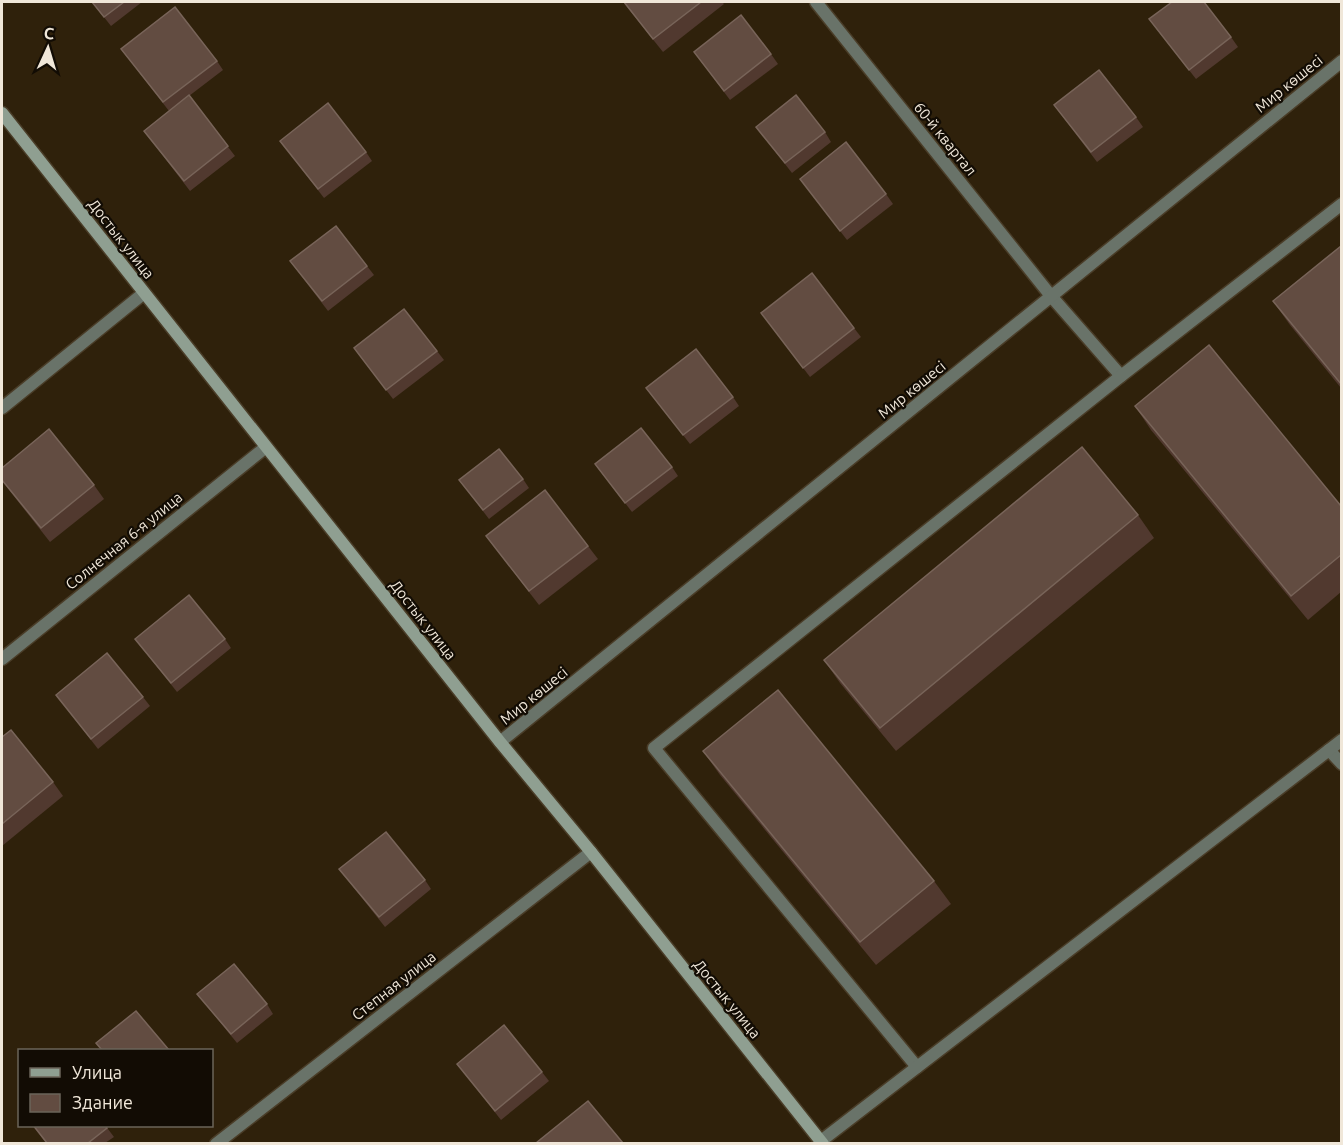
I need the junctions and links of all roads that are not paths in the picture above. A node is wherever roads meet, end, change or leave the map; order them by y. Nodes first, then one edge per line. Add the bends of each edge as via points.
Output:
1 (816, 2) edge
2 (1341, 61) edge
3 (2, 113) edge
4 (1341, 204) edge
5 (144, 293) junction
6 (1051, 296) junction
7 (1121, 376) junction
8 (2, 408) edge
9 (266, 447) junction
10 (2, 659) edge
11 (1341, 740) edge
12 (501, 742) junction
13 (1329, 750) junction
14 (1341, 764) edge
15 (591, 852) junction
16 (917, 1067) junction
17 (822, 1142) edge
18 (216, 1143) edge

1 - 6 street, 60-й квартал
2 - 6 street, Мир көшесі
3 - 5 street, Достык улица
4 - 7 street
5 - 8 street
5 - 9 street, Достык улица
6 - 7 street, 60-й квартал
6 - 12 street, Мир көшесі
7 - 16 street via 654,748
9 - 10 street, Солнечная 6-я улица
9 - 12 street, Достык улица
11 - 13 street
12 - 15 street, Достык улица
13 - 14 street
13 - 16 street
15 - 17 street, Достык улица
15 - 18 street, Степная улица
16 - 17 street

